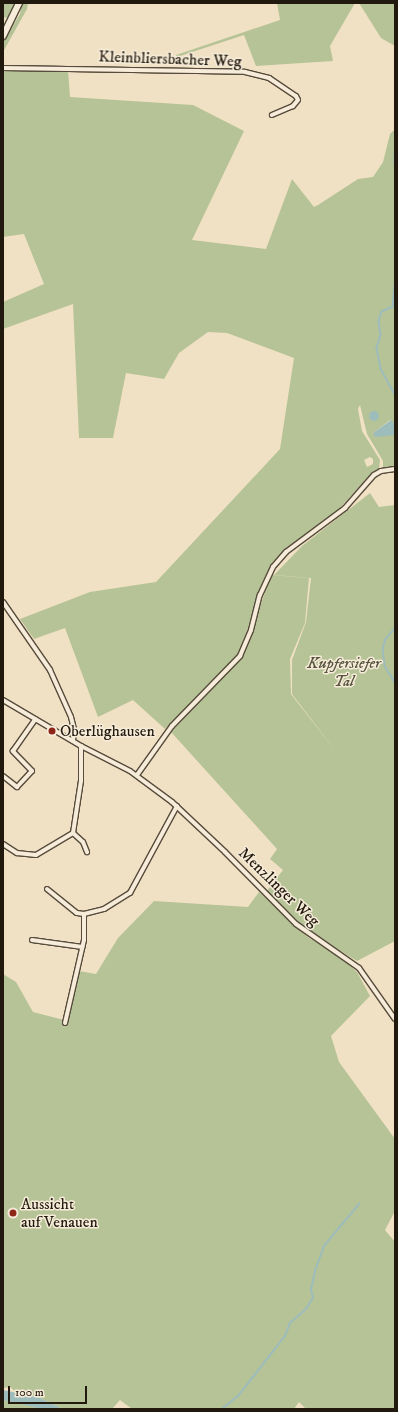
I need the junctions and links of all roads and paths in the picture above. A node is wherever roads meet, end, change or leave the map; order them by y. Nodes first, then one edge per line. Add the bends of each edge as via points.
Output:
1 (19, 3) edge
2 (3, 36) edge
3 (3, 68) edge
4 (272, 115) dead end
5 (395, 469) edge
6 (3, 602) edge
7 (3, 700) edge
8 (35, 719) junction
9 (73, 741) junction
10 (81, 746) junction
11 (137, 775) junction
12 (3, 776) edge
13 (177, 806) junction
14 (73, 833) junction
15 (3, 844) edge
16 (87, 852) dead end
17 (47, 889) dead end
18 (84, 914) junction
19 (32, 940) dead end
20 (83, 947) junction
21 (395, 1019) edge
22 (65, 1023) dead end

1 - 2 street
3 - 4 street, Kleinbliersbacher Weg via 245,72 269,78 296,96 298,100 293,106
5 - 11 street via 374,475 346,508 286,552 273,567 260,595 251,630 240,656 172,726
6 - 9 street via 50,670 71,717
7 - 8 street, Menzlinger Weg
8 - 9 street, Menzlinger Weg
8 - 12 street via 13,751 32,771 18,787
9 - 10 street, Menzlinger Weg
10 - 11 street, Menzlinger Weg
10 - 14 street via 81,781
11 - 13 street, Menzlinger Weg
13 - 18 street via 130,893 104,909
13 - 21 street, Menzlinger Weg via 296,924 359,968
14 - 15 street via 36,855 17,853
14 - 16 street via 83,842
17 - 18 street via 77,913
18 - 20 street
19 - 20 street
20 - 22 street

